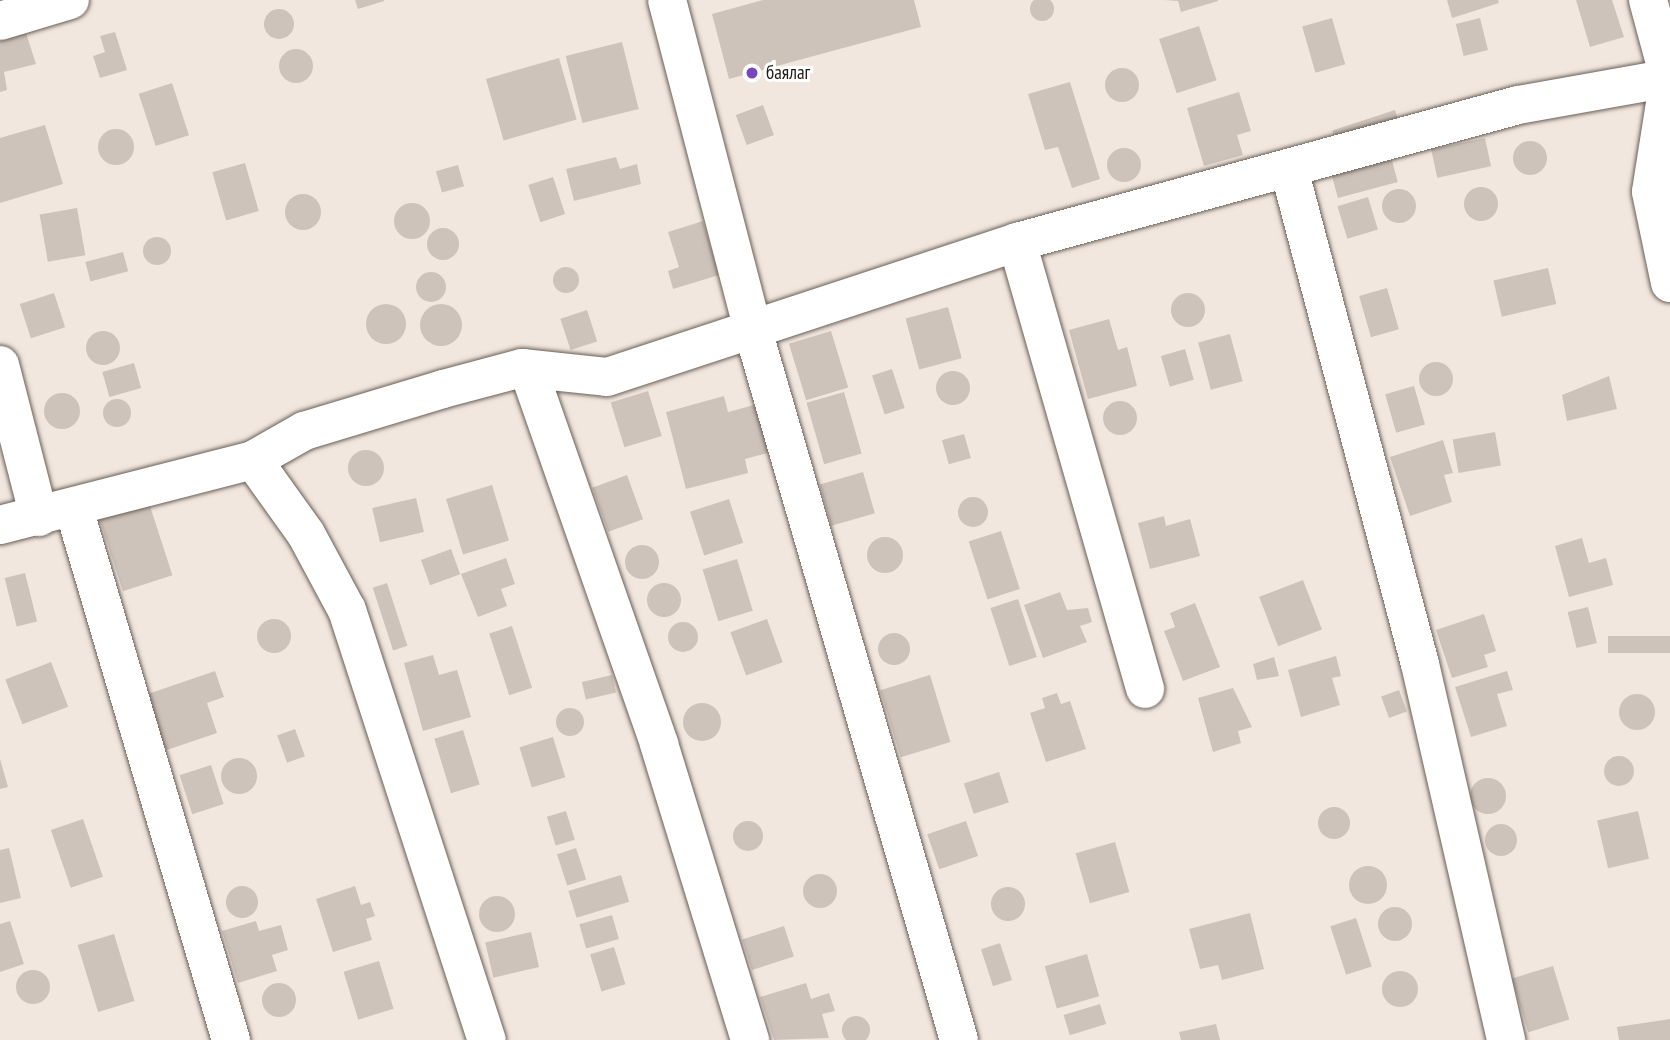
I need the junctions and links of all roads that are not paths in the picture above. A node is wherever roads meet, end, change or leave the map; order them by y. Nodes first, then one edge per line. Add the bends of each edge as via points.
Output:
1 (70, 0) edge
2 (667, 0) edge
3 (1648, 0) edge
4 (0, 21) edge
5 (1668, 100) edge
6 (1289, 169) junction
7 (1017, 242) junction
8 (1670, 283) edge
9 (752, 327) junction
10 (0, 365) edge
11 (529, 372) junction
12 (253, 460) junction
13 (56, 513) junction
14 (0, 525) edge
15 (1145, 689) dead end
16 (231, 1040) edge
17 (487, 1040) edge
18 (750, 1040) edge
19 (958, 1040) edge
20 (1506, 1040) edge

1 - 4 street
2 - 9 street
3 - 5 street
5 - 6 street via 1518,105
5 - 8 street via 1651,192
6 - 7 street
6 - 20 street via 1420,664
7 - 9 street
7 - 15 street
9 - 11 street via 607,377
9 - 19 street
10 - 13 street
11 - 12 street via 522,368 326,423
11 - 18 street via 659,744
12 - 13 street
12 - 17 street via 306,534 346,610
13 - 14 street
13 - 16 street

